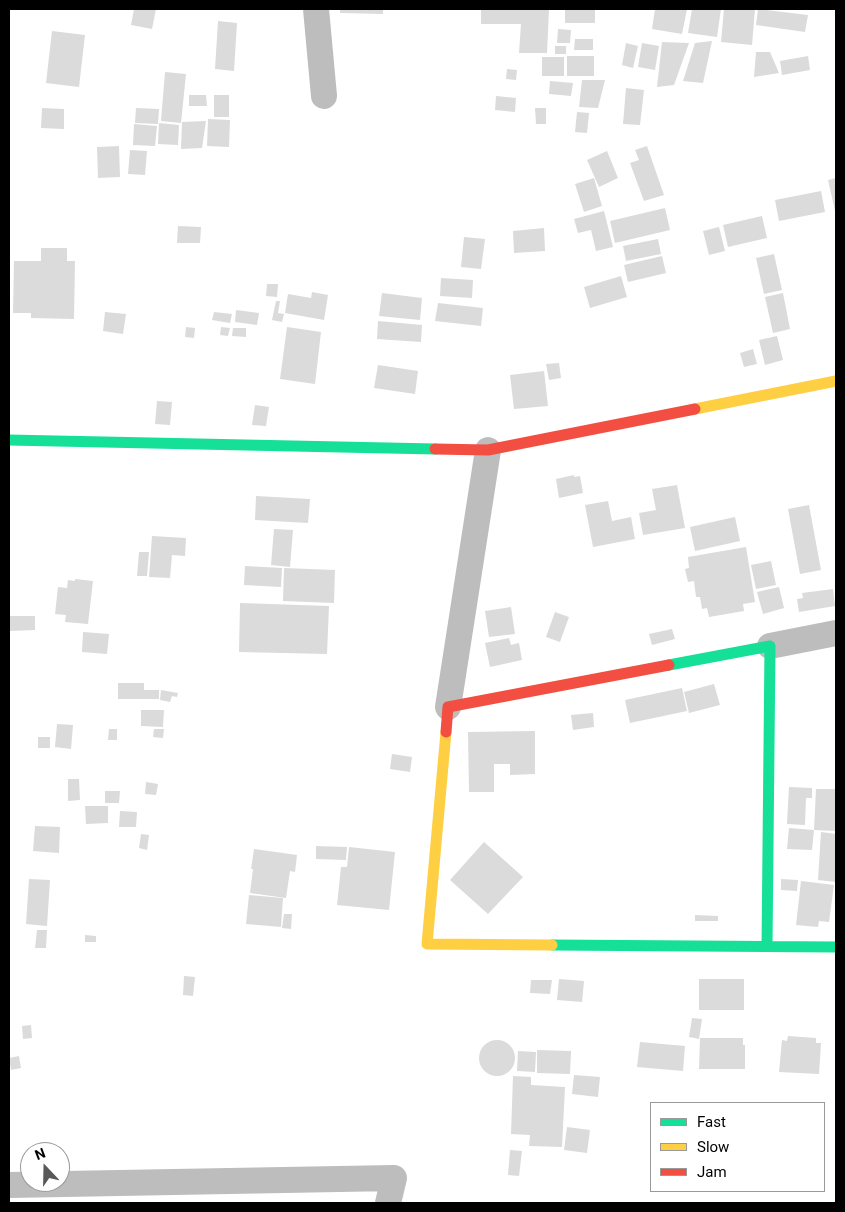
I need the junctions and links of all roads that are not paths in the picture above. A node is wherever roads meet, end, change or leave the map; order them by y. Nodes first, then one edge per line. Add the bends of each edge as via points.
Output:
1 (316, 9) edge
2 (324, 96) dead end
3 (836, 381) edge
4 (9, 440) edge
5 (488, 450) junction
6 (836, 633) edge
7 (770, 646) junction
8 (448, 707) junction
9 (767, 946) junction
10 (836, 947) edge
11 (9, 1185) edge
12 (388, 1203) edge

1 - 2 street
3 - 5 street
4 - 5 street
5 - 8 street
6 - 7 street
7 - 8 street
7 - 9 street
8 - 9 street via 427,944
9 - 10 street
11 - 12 street via 394,1178

